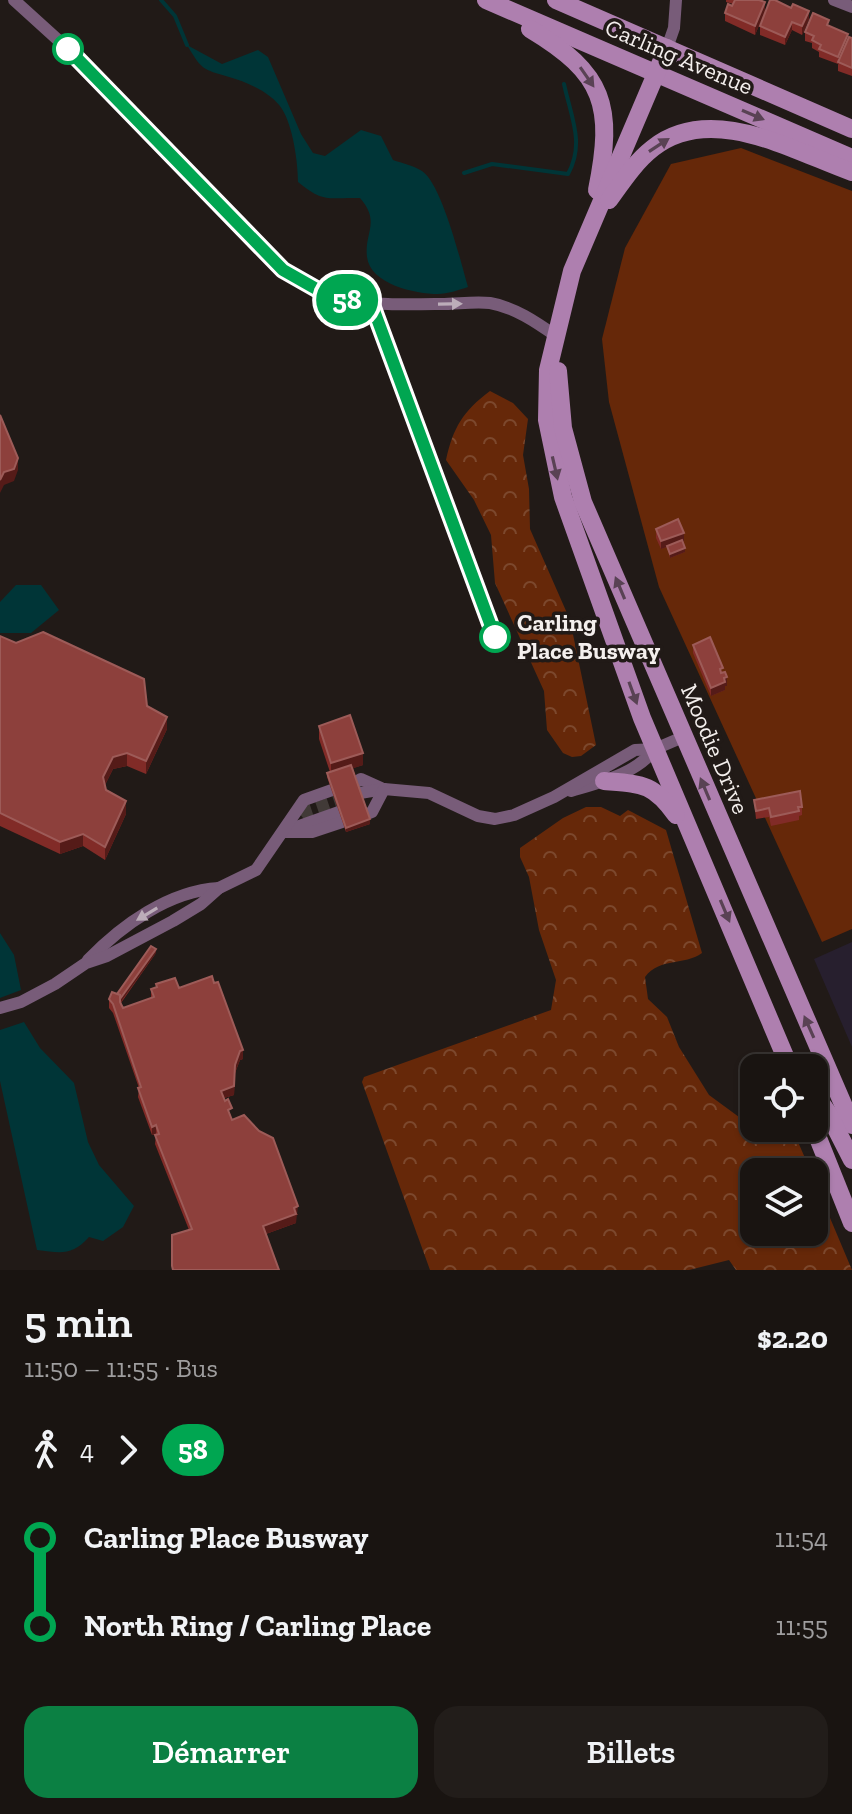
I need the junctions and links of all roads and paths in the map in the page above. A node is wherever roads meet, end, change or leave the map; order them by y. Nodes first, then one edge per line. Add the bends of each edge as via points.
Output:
1 (14, 0) edge
2 (479, 0) edge
3 (486, 0) edge
4 (556, 0) edge
5 (676, 0) edge
6 (834, 0) edge
7 (852, 7) edge
8 (667, 48) junction
9 (655, 73) junction
10 (852, 129) edge
11 (852, 158) edge
12 (852, 172) edge
13 (590, 225) junction
14 (556, 336) junction
15 (683, 737) junction
16 (655, 749) junction
17 (604, 781) junction
18 (384, 789) junction
19 (332, 790) edge
20 (554, 797) junction
21 (341, 817) edge
22 (284, 832) junction
23 (694, 839) junction
24 (219, 888) junction
25 (86, 963) junction
26 (0, 1008) edge
27 (782, 1049) junction
28 (784, 1054) edge
29 (786, 1054) edge
30 (828, 1113) edge
31 (852, 1125) edge
32 (820, 1142) edge
33 (852, 1160) edge
34 (852, 1223) edge

1 -> 14 street via 68,49 268,258 299,280 327,295 372,305 489,303
2 -> 13 main road via 575,60 597,91 605,136
3 - 9 main road, Carling Avenue
4 - 8 main road, Carling Avenue
5 - 8 street
6 - 7 street
8 - 9 main road, Moodie Drive
8 - 10 main road, Carling Avenue
9 -> 11 main road, Carling Avenue
9 - 13 main road, Moodie Drive
13 -> 12 main road via 640,160 666,139 683,134 716,129 746,133
13 - 14 main road, Moodie Drive
15 -> 14 main road, Moodie Drive via 577,484 563,428
14 -> 16 main road, Moodie Drive via 547,408 557,476
15 - 16 street
31 -> 15 main road, Moodie Drive
16 - 17 street via 644,763
16 - 20 street via 635,750
16 - 23 main road, Moodie Drive
17 - 20 street
17 - 23 main road via 655,790
18 - 18 street via 361,779 361,798
18 - 20 street via 429,793 495,819
19 - 22 street via 304,800
21 - 22 street
22 - 24 street via 256,870
23 -> 27 main road, Moodie Drive
24 - 25 street via 173,921
24 -> 25 street via 196,889 156,908 114,934
25 - 26 street via 21,1002
27 - 28 main road, Moodie Drive
27 - 29 main road
30 - 33 main road
32 - 34 main road

